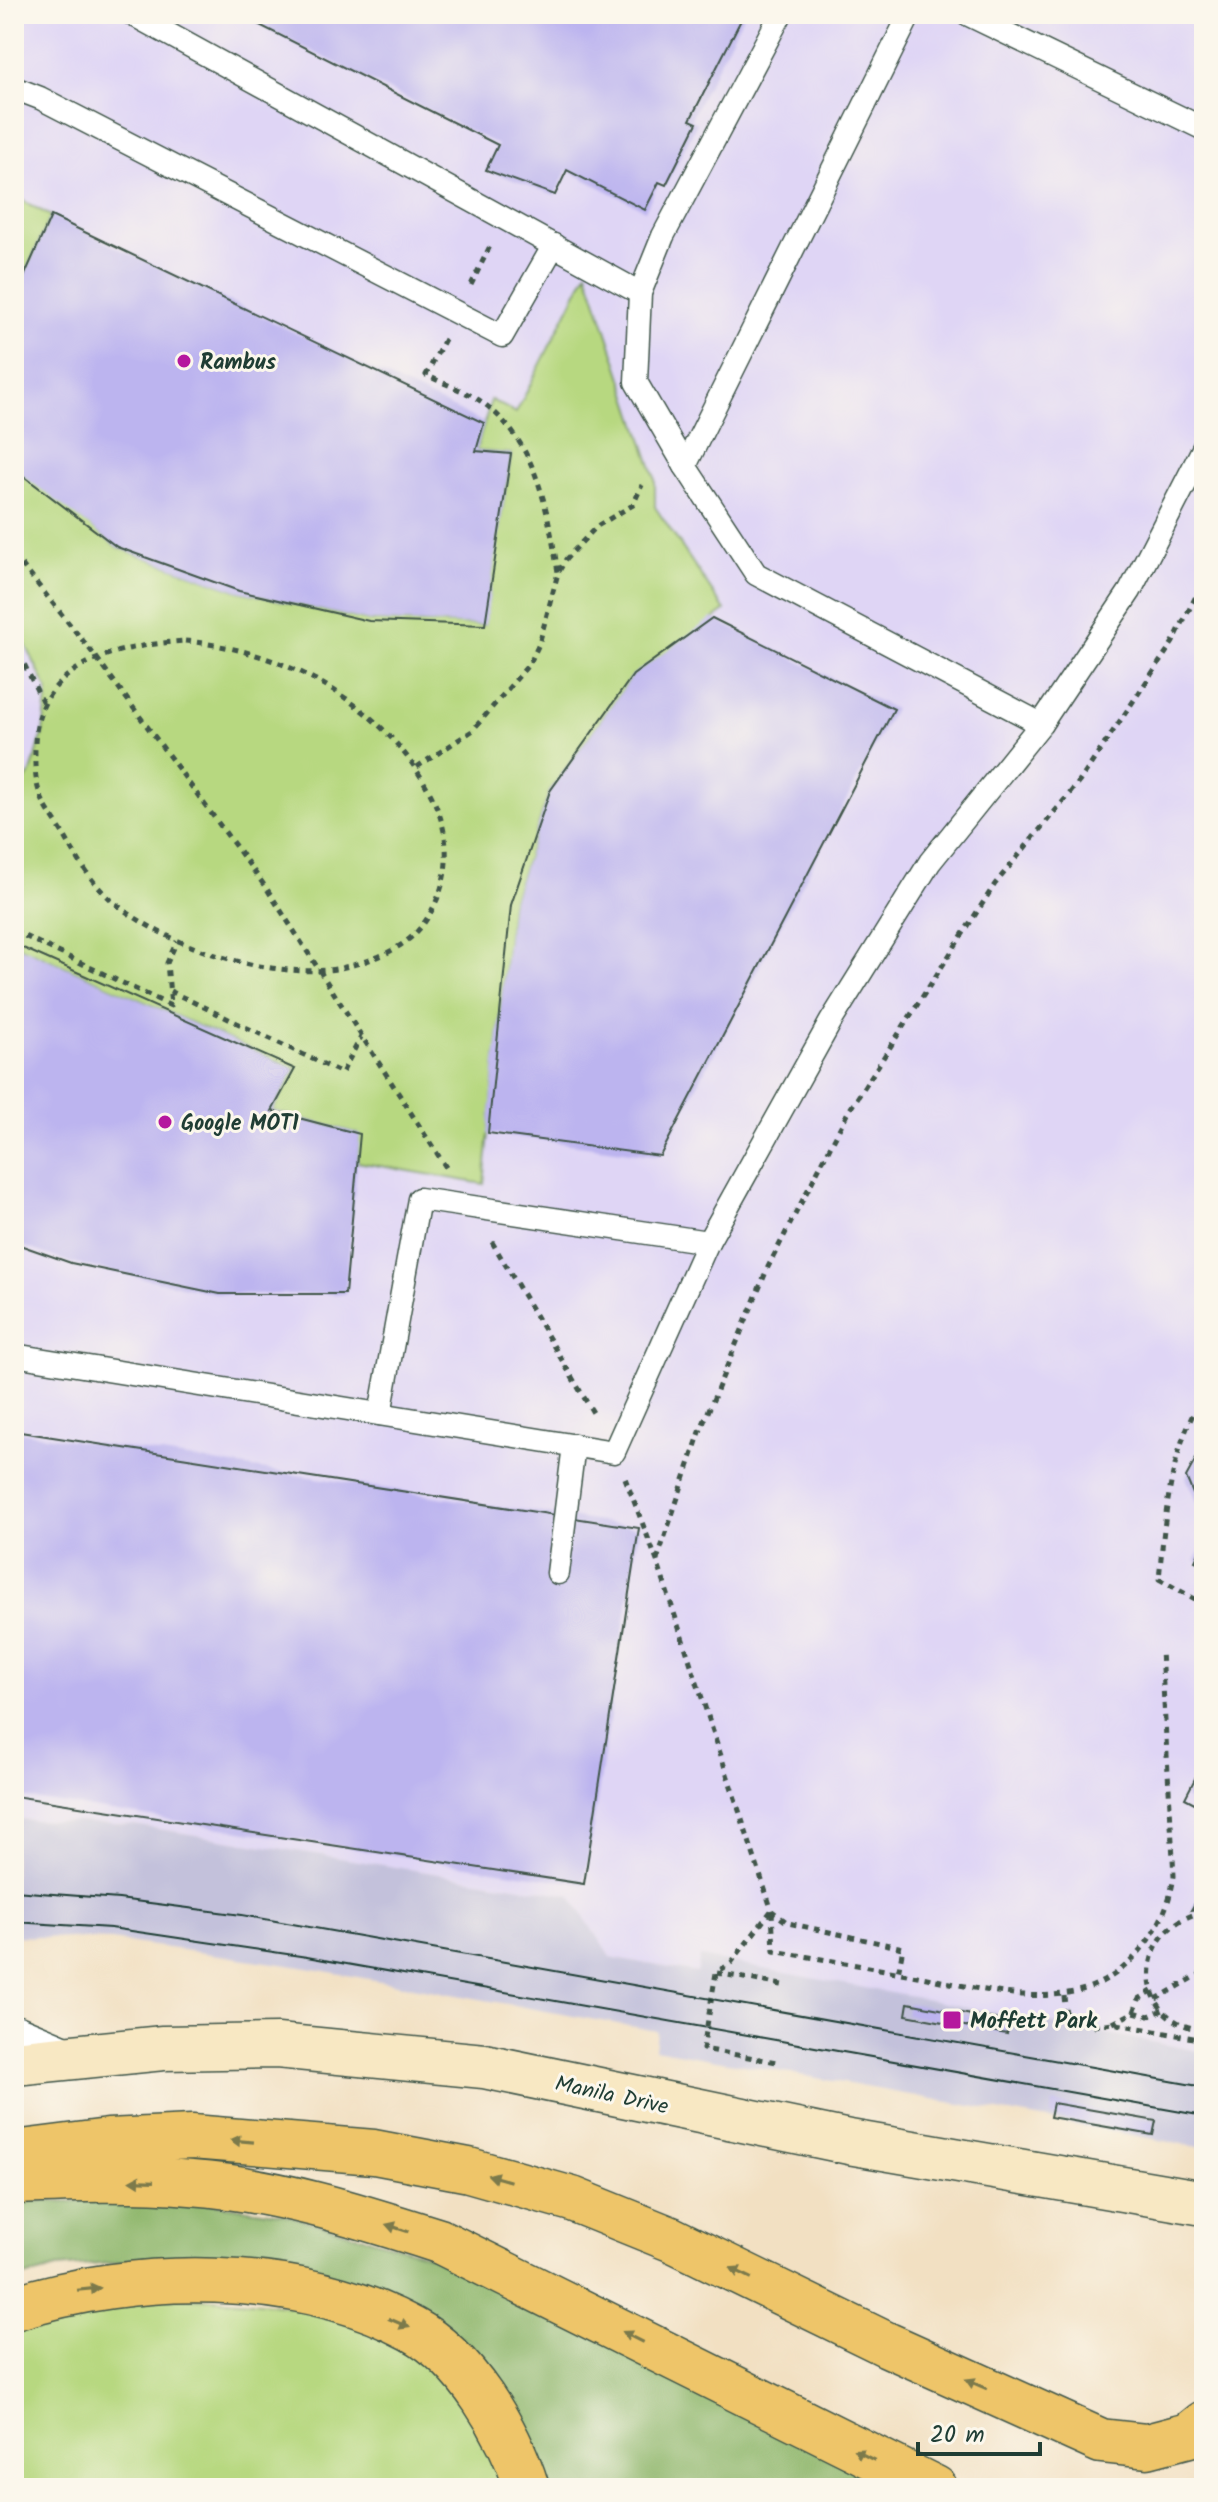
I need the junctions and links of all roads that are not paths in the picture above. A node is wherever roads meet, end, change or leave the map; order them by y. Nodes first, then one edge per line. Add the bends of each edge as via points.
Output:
1 (132, 14) edge
2 (781, 14) edge
3 (910, 14) edge
4 (967, 14) edge
5 (14, 88) edge
6 (1204, 129) edge
7 (554, 245) junction
8 (640, 293) junction
9 (1204, 447) edge
10 (685, 466) junction
11 (1041, 724) junction
12 (708, 1242) junction
13 (14, 1355) edge
14 (380, 1414) junction
15 (574, 1445) junction
16 (558, 1573) dead end
17 (14, 2037) edge
18 (62, 2057) junction
19 (14, 2063) edge
20 (14, 2153) edge
21 (14, 2182) edge
22 (1204, 2203) edge
23 (14, 2308) edge
24 (1204, 2423) edge
25 (527, 2488) edge
26 (935, 2488) edge

1 - 7 lane
2 - 8 lane via 663,236
3 - 10 lane
4 - 6 lane
5 - 7 lane via 502,336
7 - 8 lane
8 - 10 lane via 636,382
9 - 11 lane via 1130,591
10 - 11 lane via 756,574
11 - 12 lane via 930,862 831,1021
12 - 14 lane via 419,1199
12 - 15 lane via 614,1452
13 - 14 lane
14 - 15 lane
15 - 16 lane
17 - 18 street
18 - 19 main road, Manila Drive
18 - 22 main road, Manila Drive via 277,2046 484,2066 849,2142
24 -> 20 highway via 1189,2435 1147,2446 1101,2441 671,2239 572,2199 469,2170 374,2152 192,2137
26 -> 21 highway via 520,2279 414,2233 279,2196 192,2183
23 -> 25 highway via 64,2292 161,2281 260,2284 341,2298 414,2330 467,2375 503,2429

